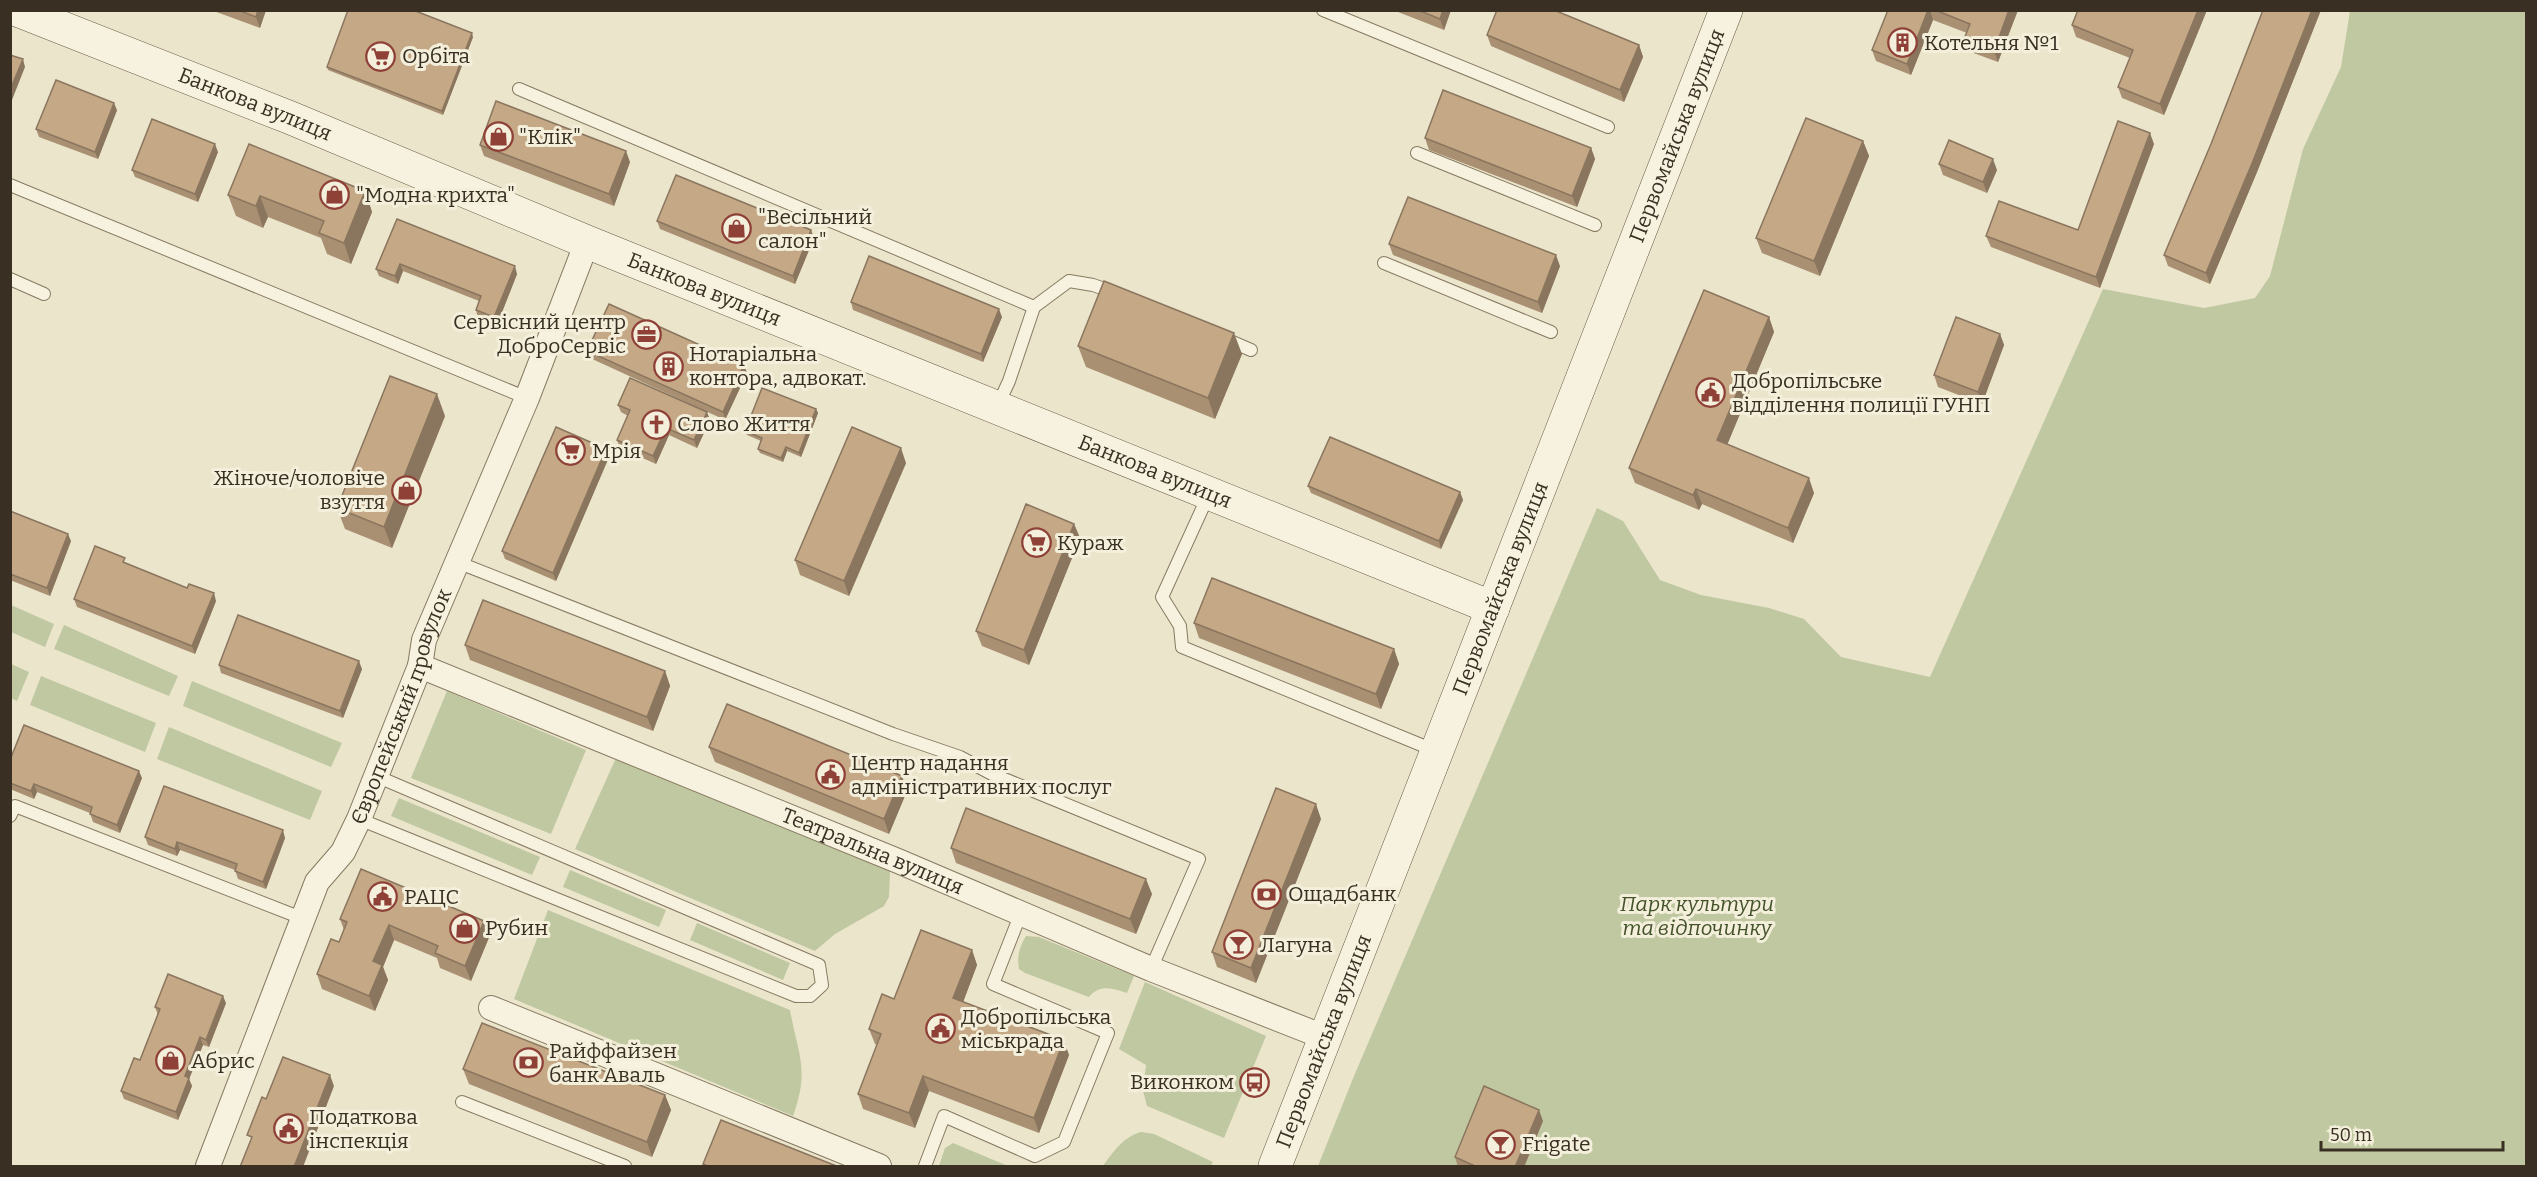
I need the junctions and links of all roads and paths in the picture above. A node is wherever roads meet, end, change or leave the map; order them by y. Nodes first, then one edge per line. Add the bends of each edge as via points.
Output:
1 (17, 10) edge
2 (1323, 10) edge
3 (1716, 14) edge
4 (519, 89) dead end
5 (1608, 127) dead end
6 (1417, 153) dead end
7 (10, 185) edge
8 (1595, 225) dead end
9 (587, 242) junction
10 (1384, 263) dead end
11 (10, 279) edge
12 (44, 294) dead end
13 (1129, 298) edge
14 (1034, 307) junction
15 (1551, 332) dead end
16 (1211, 333) edge
17 (1251, 350) dead end
18 (527, 398) junction
19 (996, 408) junction
20 (1208, 495) junction
21 (457, 562) junction
22 (1493, 608) junction
23 (420, 666) junction
24 (1438, 752) junction
25 (376, 776) junction
26 (10, 816) edge
27 (359, 819) junction
28 (1021, 913) junction
29 (304, 919) junction
30 (1151, 969) junction
31 (491, 1008) dead end
32 (1324, 1037) junction
33 (462, 1102) dead end
34 (208, 1167) edge
35 (626, 1167) edge
36 (879, 1167) edge
37 (925, 1167) edge
38 (1275, 1167) edge

1 - 9 street, Банкова вулиця via 291,118
2 - 5 lane
3 - 22 street, Первомайська вулиця
4 - 14 lane
6 - 8 lane
7 - 18 lane
9 - 18 street, Європейський провулок
9 - 19 street, Банкова вулиця
10 - 15 lane
11 - 12 lane
13 - 14 lane via 1069,281
14 - 19 lane
16 - 17 lane
18 - 21 street, Європейський провулок
19 - 20 street, Банкова вулиця
20 - 22 street, Банкова вулиця
20 - 24 lane via 1162,597 1180,626 1182,647
21 - 23 street, Європейський провулок via 424,640
21 - 30 lane via 960,757 992,774 1199,859
22 - 24 street, Первомайська вулиця
23 - 25 street, Європейський провулок
23 - 28 street, Театральна вулиця
24 - 32 street, Первомайська вулиця
25 - 27 street, Європейський провулок
25 - 27 lane via 819,965 822,985 810,996 796,996
26 - 29 lane via 15,806
27 - 29 street, Європейський провулок via 344,852 316,882
28 - 30 street, Театральна вулиця
28 - 37 lane via 993,984 1108,1033 1064,1142 1035,1156 944,1116
29 - 34 street, Європейський провулок
30 - 32 street, Театральна вулиця
31 - 36 street
32 - 38 street, Первомайська вулиця
33 - 35 lane

